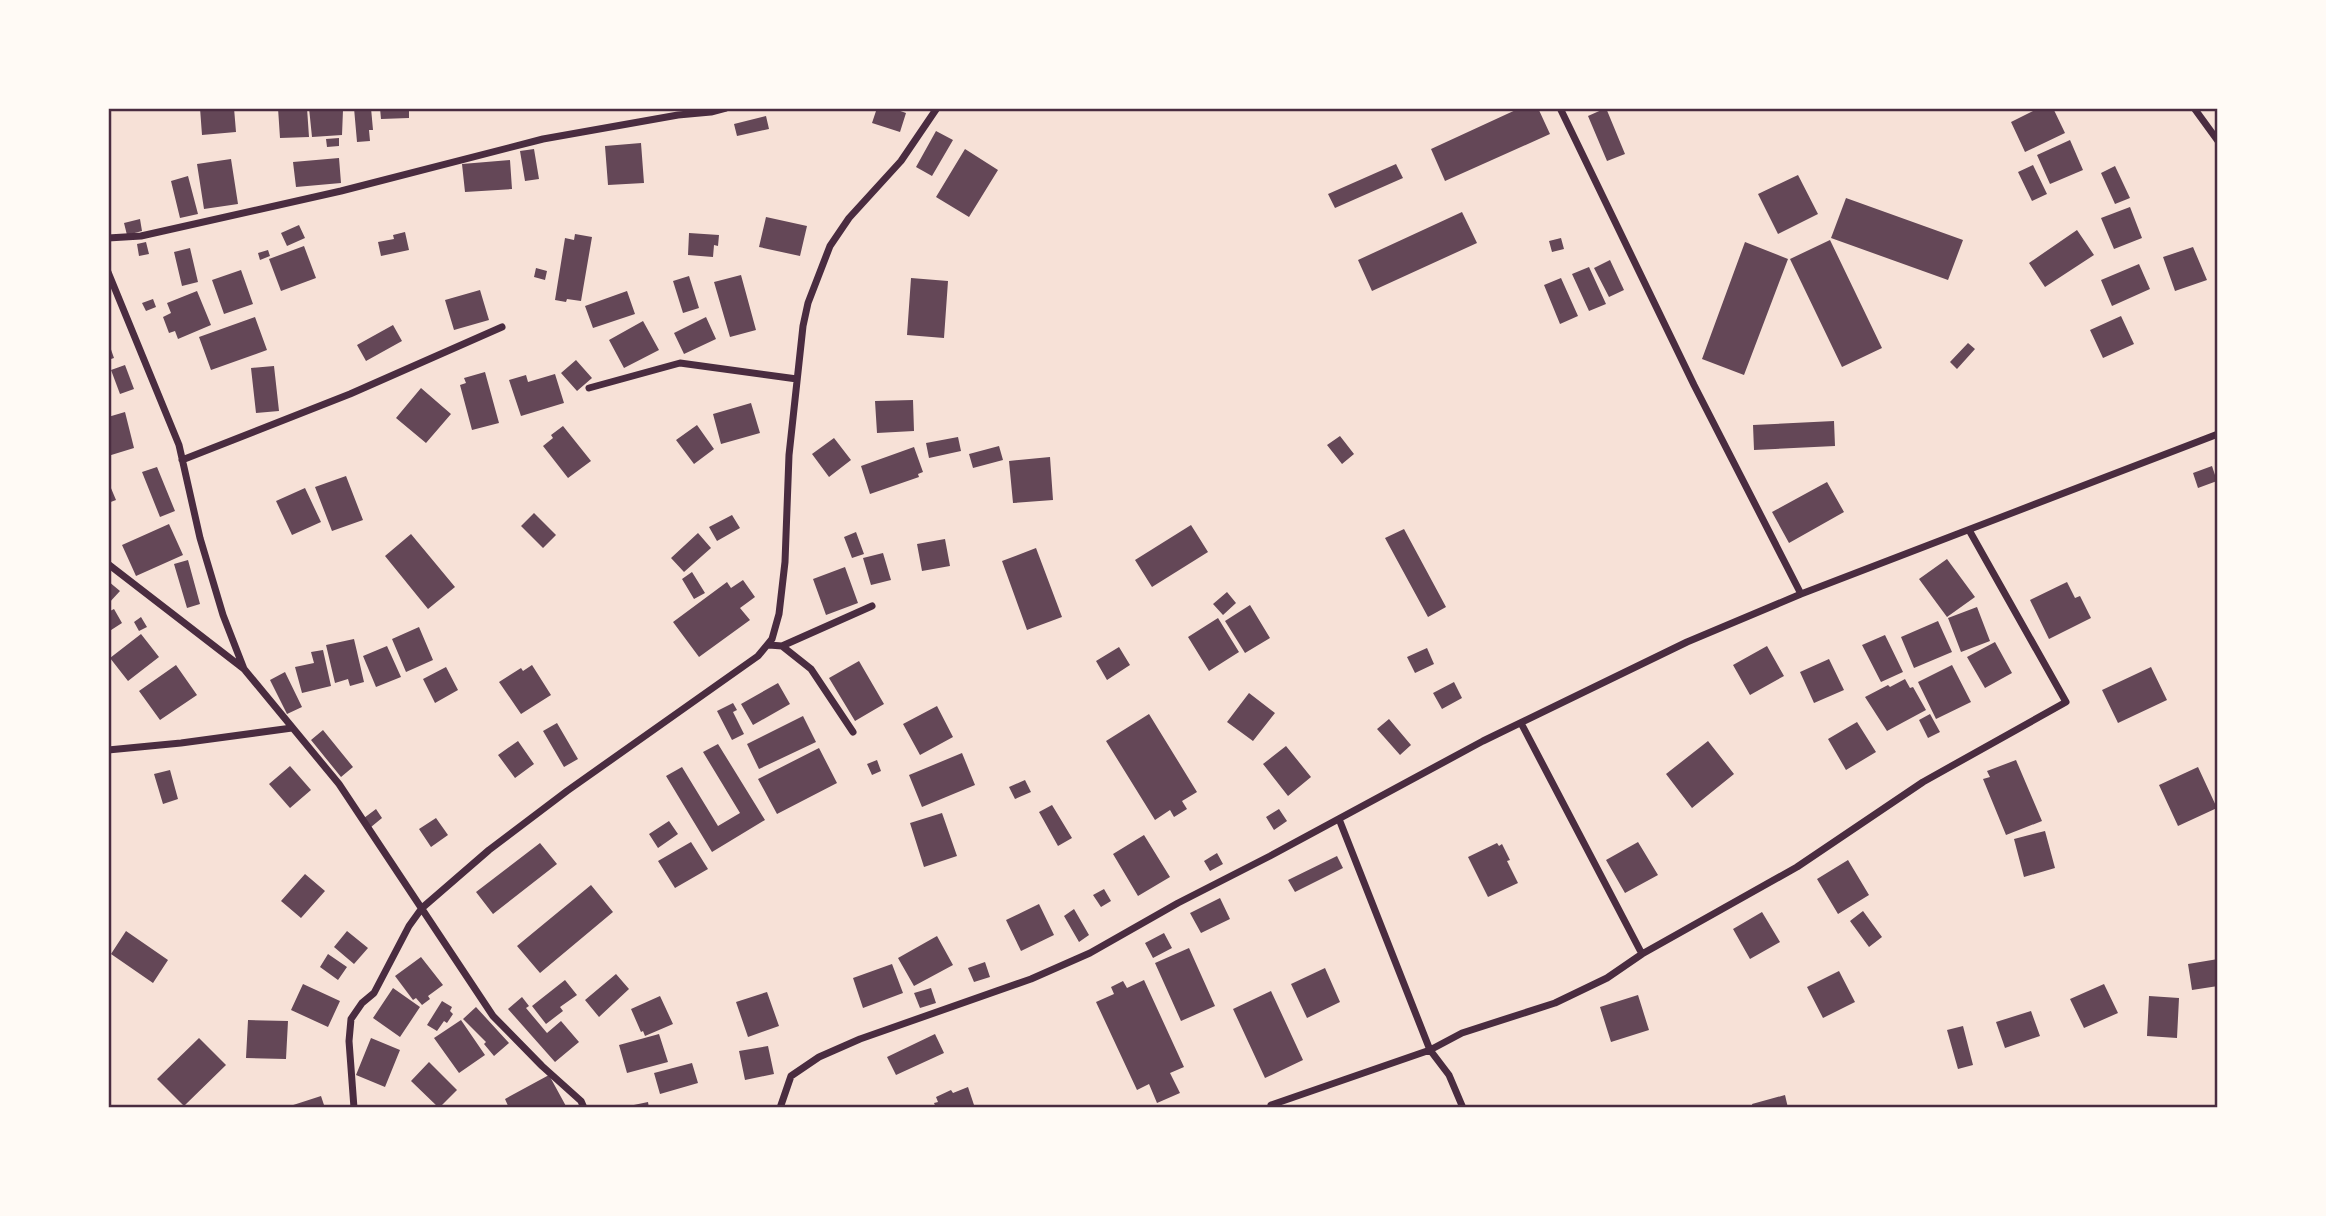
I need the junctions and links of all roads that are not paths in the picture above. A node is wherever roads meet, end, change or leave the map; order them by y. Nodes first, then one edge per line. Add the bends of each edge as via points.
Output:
1 (726, 108) edge
2 (937, 108) edge
3 (1560, 108) edge
4 (2194, 108) edge
5 (2217, 141) edge
6 (108, 238) edge
7 (108, 272) edge
8 (502, 327) dead end
9 (797, 379) junction
10 (589, 388) dead end
11 (2217, 434) edge
12 (182, 460) junction
13 (1969, 530) junction
14 (108, 564) edge
15 (1801, 594) junction
16 (872, 606) dead end
17 (769, 645) junction
18 (782, 646) junction
19 (244, 669) junction
20 (1521, 723) junction
21 (292, 728) junction
22 (853, 732) dead end
23 (108, 750) edge
24 (1339, 819) junction
25 (422, 908) junction
26 (1642, 954) junction
27 (1430, 1050) junction
28 (1271, 1105) dead end
29 (354, 1108) edge
30 (584, 1108) edge
31 (780, 1108) edge
32 (1463, 1108) edge

1 - 6 street via 543,139 341,191 141,236
2 - 9 street via 901,161 830,246 808,303
3 - 15 street
4 - 5 street
7 - 12 street
8 - 12 street via 351,394
9 - 10 street via 680,363
9 - 17 street via 785,562 779,614
11 - 13 street
12 - 19 street via 200,538
13 - 15 street
13 - 26 street via 2066,702 1923,782 1797,867
14 - 19 street
15 - 20 street via 1687,642
16 - 18 street
17 - 18 street
17 - 25 street via 557,798
18 - 22 street via 811,669
19 - 21 street
20 - 24 street
20 - 26 street
21 - 23 street
21 - 25 street via 339,784
24 - 27 street
24 - 31 street via 1090,953 819,1057 791,1076
25 - 29 street via 374,993 351,1019
25 - 30 street via 494,1016
26 - 27 street via 1607,978 1555,1003 1462,1033
27 - 28 street
27 - 32 street via 1449,1075

